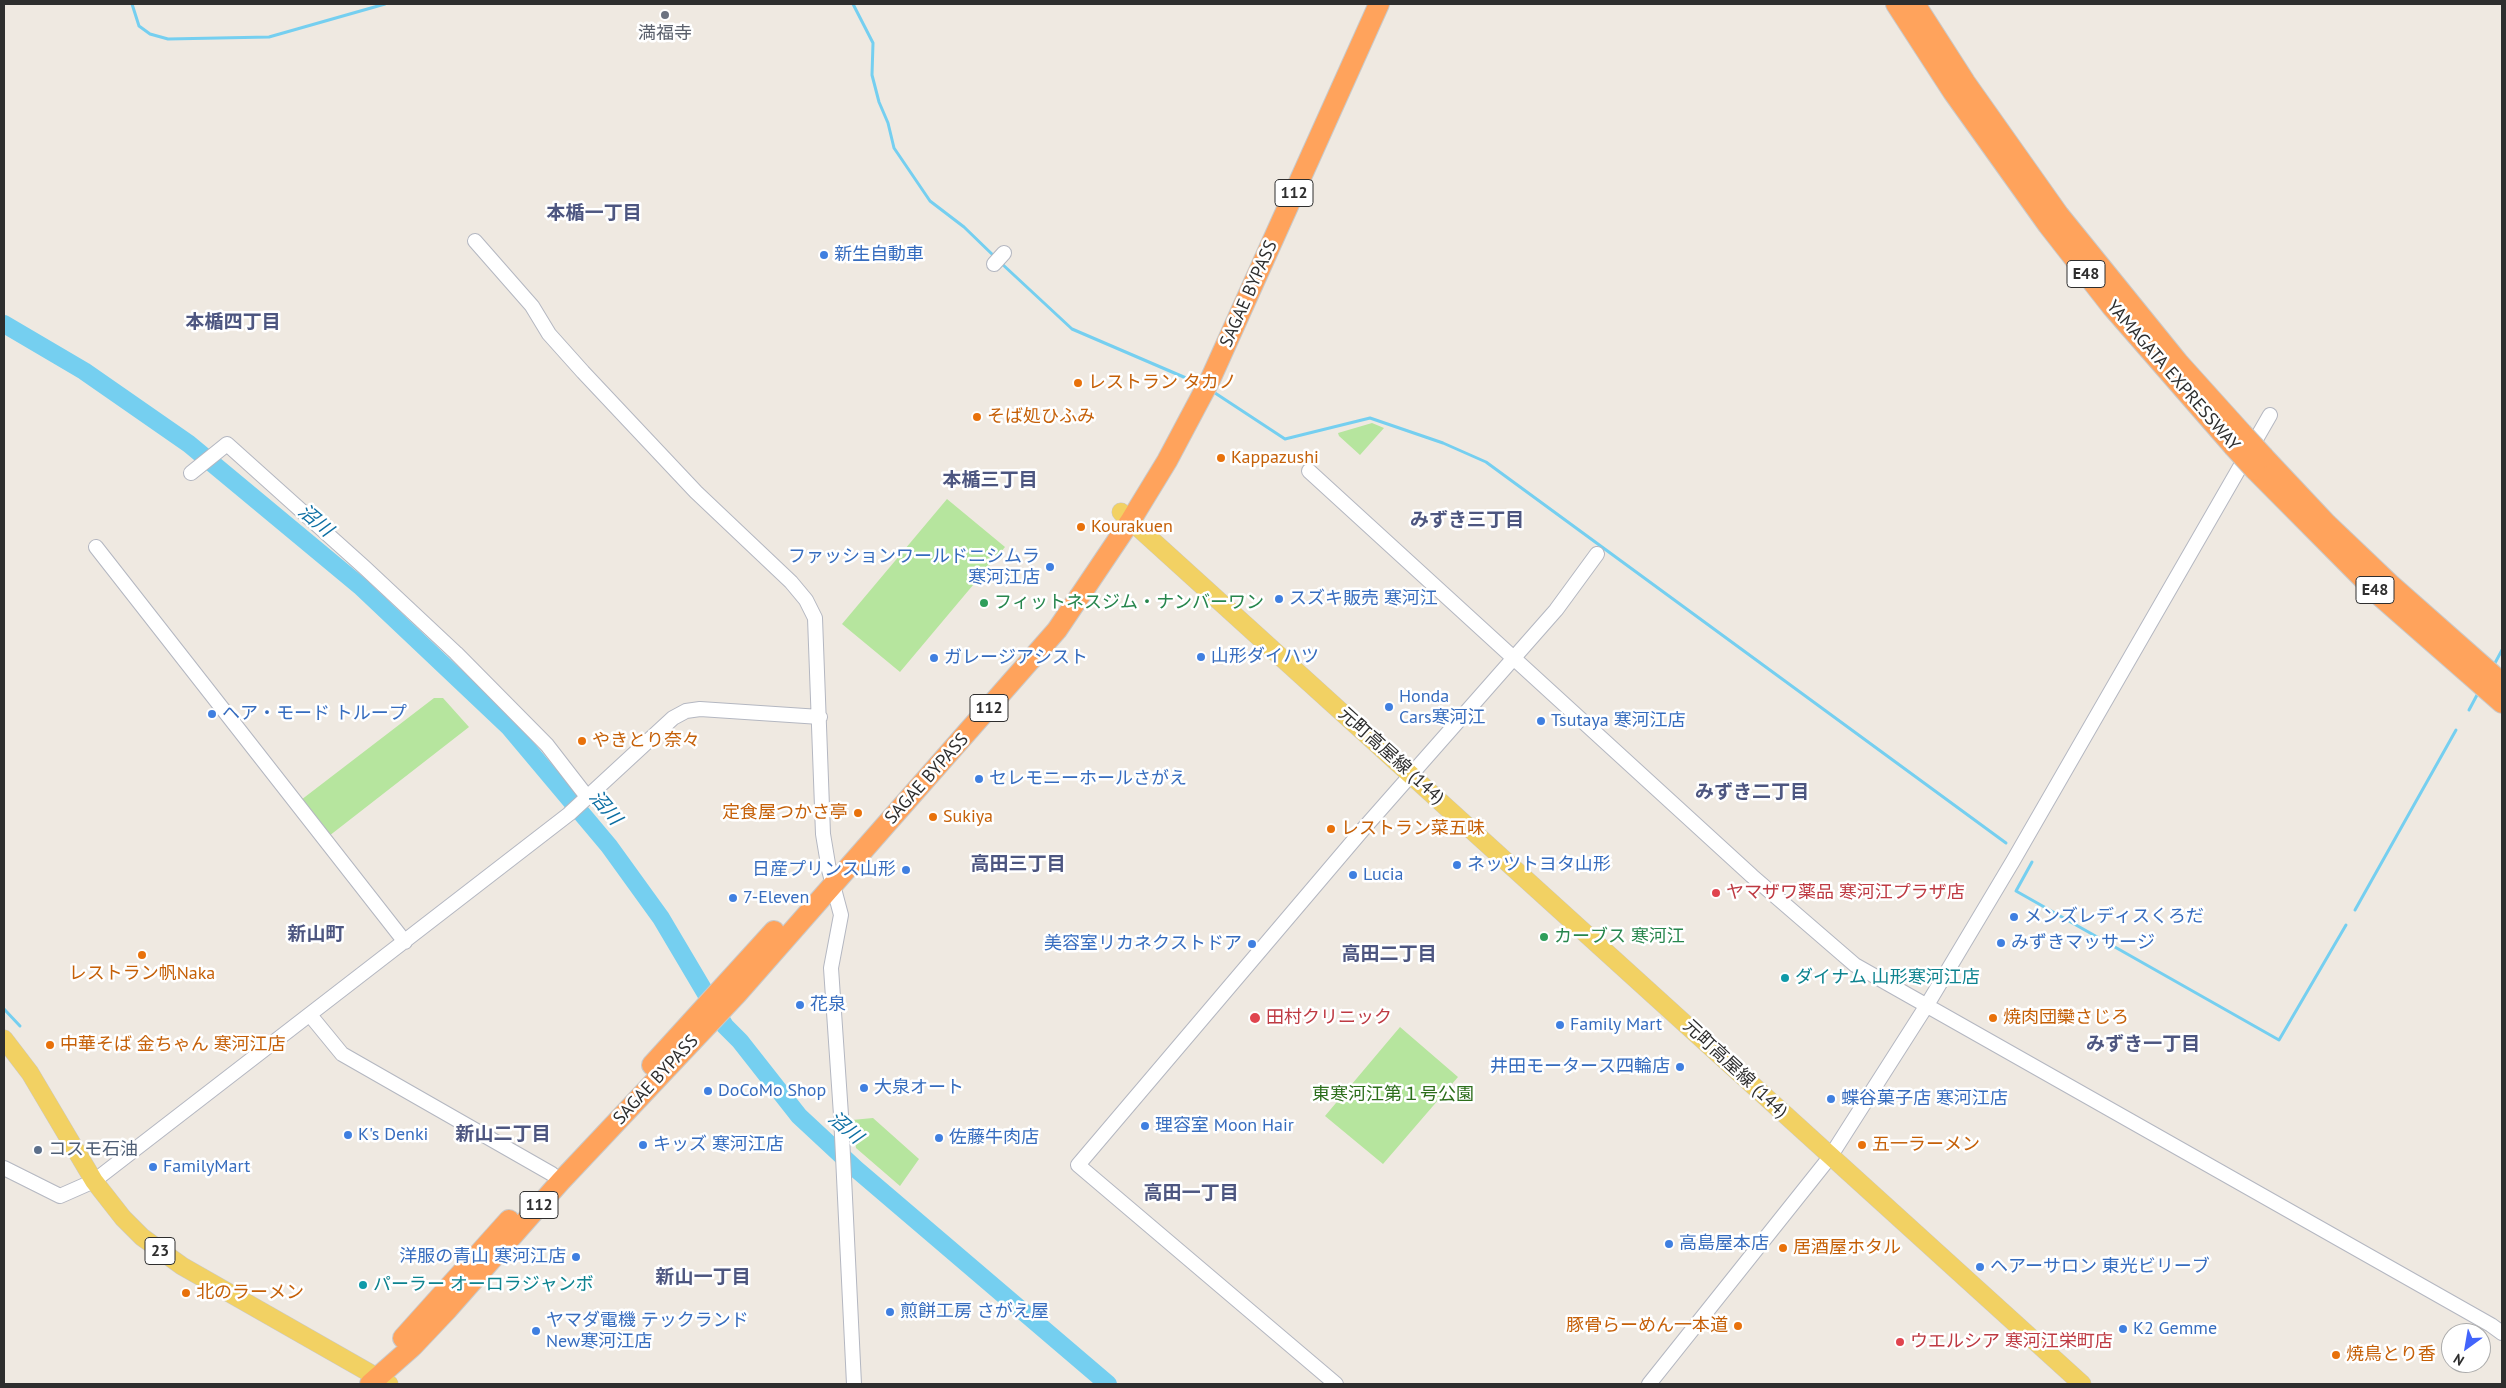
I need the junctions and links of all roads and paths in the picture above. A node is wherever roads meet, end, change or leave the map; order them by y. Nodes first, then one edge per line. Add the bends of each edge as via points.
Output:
1 (1364, 4) edge
2 (1379, 4) edge
3 (1896, 4) edge
4 (1914, 4) edge
5 (1942, 62) junction
6 (475, 241) dead end
7 (1004, 252) dead end
8 (994, 264) dead end
9 (1201, 385) junction
10 (2270, 415) dead end
11 (2259, 464) junction
12 (1309, 470) dead end
13 (192, 473) dead end
14 (1126, 516) junction
15 (96, 547) dead end
16 (1597, 554) dead end
17 (1513, 660) junction
18 (2502, 683) edge
19 (2502, 703) edge
20 (820, 717) junction
21 (1411, 775) junction
22 (588, 798) junction
23 (831, 876) junction
24 (404, 942) junction
25 (1927, 1005) junction
26 (310, 1015) junction
27 (696, 1027) junction
28 (4, 1039) edge
29 (1830, 1157) junction
30 (4, 1168) edge
31 (552, 1174) junction
32 (94, 1181) junction
33 (2502, 1333) edge
34 (378, 1382) edge
35 (854, 1384) edge
36 (1336, 1384) edge
37 (1650, 1384) edge
38 (2082, 1384) edge

1 - 9 highway, SAGAE BYPASS / 112
2 - 9 highway, SAGAE BYPASS / 112
3 - 5 highway, YAMAGATA EXPRESSWAY / E48
4 - 5 highway, YAMAGATA EXPRESSWAY / E48
5 - 11 highway, YAMAGATA EXPRESSWAY / E48, bridge via 2123,296
6 - 20 street via 532,306 550,334 583,372 696,492 806,600 815,618
7 - 8 street
9 - 14 highway, SAGAE BYPASS / 112 via 1167,460
10 - 25 street
11 - 18 highway, YAMAGATA EXPRESSWAY / E48
11 - 19 highway, YAMAGATA EXPRESSWAY / E48 via 2382,597
12 - 17 street
13 - 22 street via 226,444 411,610 547,745
14 - 21 main road, 元町高屋線 (144)
14 - 23 highway, SAGAE BYPASS / 112 via 1057,630 965,736
15 - 24 street
16 - 17 street via 1556,610
17 - 21 street
17 - 25 street via 1855,965
20 - 22 street via 700,709 686,711 672,718
20 - 23 street via 823,834
21 - 29 main road, 元町高屋線 (144)
21 - 36 street via 1078,1165
22 - 24 street
23 - 27 highway, SAGAE BYPASS / 112
23 - 35 street via 841,916 831,968
24 - 26 street
25 - 29 street
25 - 33 street
26 - 31 street via 342,1054
26 - 32 street
27 - 31 highway, SAGAE BYPASS / 112
27 - 34 highway, SAGAE BYPASS / 112 via 448,1309
28 - 32 main road, 23 via 30,1073
29 - 37 street
29 - 38 main road, 元町高屋線 (144)
30 - 32 street via 60,1196
31 - 34 highway, SAGAE BYPASS / 112 via 404,1336
32 - 34 main road, 23 via 123,1218 162,1253

